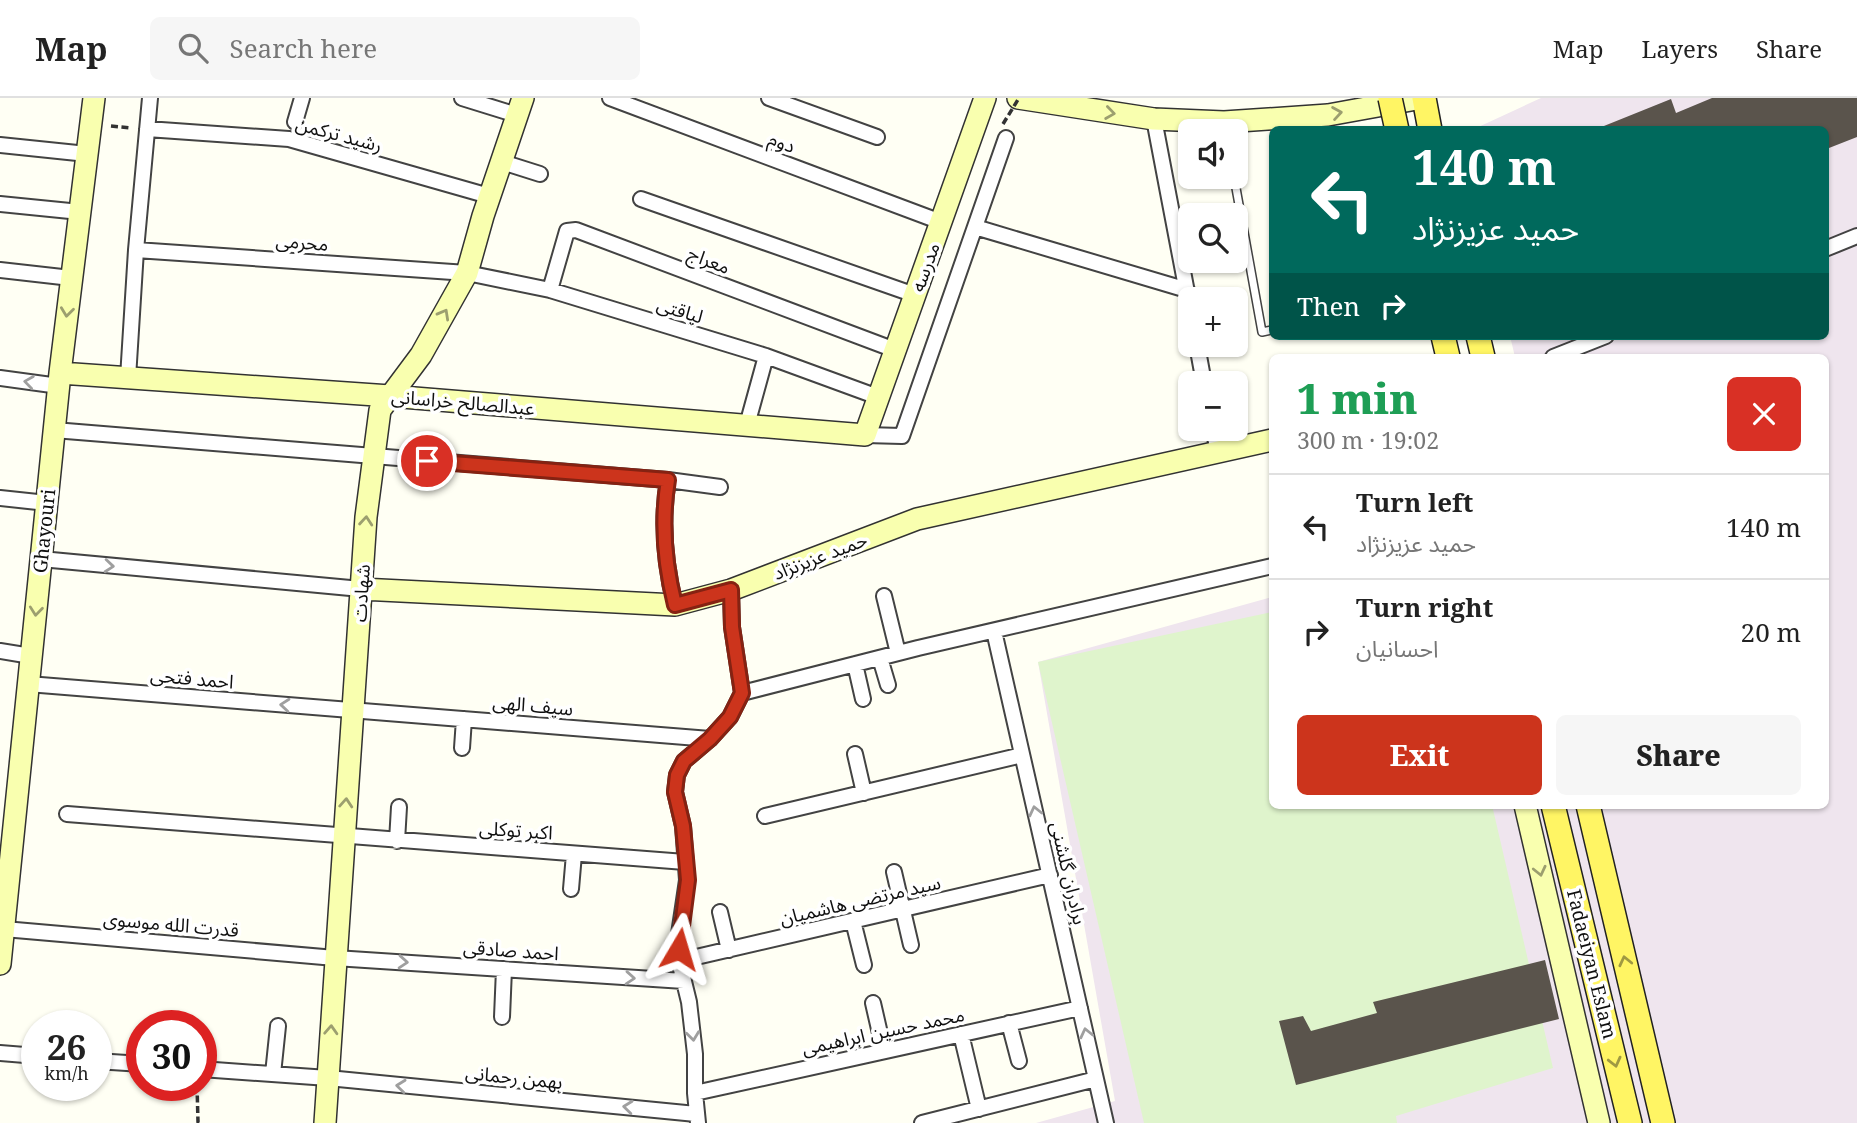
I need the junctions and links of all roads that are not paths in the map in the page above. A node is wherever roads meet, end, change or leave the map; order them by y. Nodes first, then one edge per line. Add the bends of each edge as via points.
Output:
1 (93, 98) edge
2 (150, 98) edge
3 (302, 98) edge
4 (462, 98) edge
5 (610, 98) edge
6 (769, 98) edge
7 (985, 98) edge
8 (1019, 98) edge
9 (1390, 98) edge
10 (1423, 98) edge
11 (520, 106) edge
12 (1154, 119) junction
13 (295, 122) dead end
14 (1178, 122) edge
15 (1248, 124) edge
16 (1396, 126) edge
17 (1429, 126) edge
18 (147, 129) junction
19 (1004, 131) road end
20 (877, 137) dead end
21 (0, 145) edge
22 (87, 154) junction
23 (502, 162) junction
24 (540, 174) dead end
25 (1236, 189) edge
26 (489, 196) junction
27 (641, 199) dead end
28 (0, 204) edge
29 (80, 212) junction
30 (940, 222) junction
31 (975, 228) junction
32 (1857, 236) edge
33 (1829, 247) edge
34 (135, 250) junction
35 (0, 270) edge
36 (467, 273) junction
37 (71, 278) junction
38 (1178, 287) edge
39 (1186, 287) edge
40 (550, 290) junction
41 (915, 295) junction
42 (1269, 330) edge
43 (1596, 340) edge
44 (895, 350) junction
45 (1561, 354) edge
46 (766, 356) junction
47 (0, 378) edge
48 (128, 378) junction
49 (59, 380) junction
50 (390, 396) junction
51 (878, 397) junction
52 (747, 425) junction
53 (54, 430) junction
54 (865, 435) junction
55 (1216, 441) edge
56 (1269, 441) edge
57 (1218, 451) junction
58 (373, 457) junction
59 (668, 480) junction
60 (720, 487) dead end
61 (0, 498) edge
62 (47, 503) junction
63 (41, 559) junction
64 (1269, 567) edge
65 (361, 589) junction
66 (731, 590) junction
67 (884, 596) dead end
68 (675, 605) junction
69 (994, 631) junction
70 (0, 652) edge
71 (898, 653) junction
72 (31, 656) junction
73 (880, 658) junction
74 (855, 664) junction
75 (28, 684) junction
76 (888, 685) dead end
77 (742, 693) junction
78 (863, 699) dead end
79 (353, 710) junction
80 (464, 719) junction
81 (710, 739) junction
82 (462, 748) dead end
83 (855, 754) dead end
84 (1023, 755) junction
85 (9, 792) edge
86 (864, 793) junction
87 (399, 807) dead end
88 (1526, 809) edge
89 (1554, 809) edge
90 (1589, 809) edge
91 (67, 814) dead end
92 (765, 816) dead end
93 (343, 836) junction
94 (397, 841) junction
95 (574, 854) junction
96 (685, 862) junction
97 (894, 872) dead end
98 (1050, 875) junction
99 (571, 889) dead end
100 (902, 909) junction
101 (720, 912) dead end
102 (3, 921) edge
103 (853, 921) junction
104 (911, 945) dead end
105 (729, 950) junction
106 (335, 958) junction
107 (679, 961) junction
108 (0, 964) edge
109 (864, 965) dead end
110 (504, 969) junction
111 (684, 981) junction
112 (873, 1003) dead end
113 (1080, 1008) junction
114 (502, 1017) dead end
115 (1009, 1023) junction
116 (278, 1026) dead end
117 (961, 1034) junction
118 (884, 1051) junction
119 (0, 1054) edge
120 (21, 1055) edge
121 (1018, 1061) dead end
122 (217, 1070) edge
123 (273, 1074) junction
124 (328, 1079) junction
125 (1096, 1079) junction
126 (695, 1093) junction
127 (979, 1109) junction
128 (697, 1118) edge
129 (325, 1123) edge
130 (922, 1123) edge
131 (1107, 1123) edge
132 (1599, 1123) edge
133 (1630, 1123) edge
134 (1663, 1123) edge

1 - 22 street, Ghayouri
2 - 18 street
3 - 13 street
4 - 11 street
5 - 30 street, دوم
6 - 20 street
7 - 30 street, مدرسه
8 -> 12 street
9 - 16 main road, bridge
15 -> 10 street
10 - 17 main road
11 - 23 street, شهادت
12 - 14 street
12 - 39 street
18 - 26 street, رشید ترکمن via 289,139
18 - 34 street
19 - 31 street
21 - 22 street
22 - 29 street, Ghayouri
23 - 24 street
23 - 26 street, شهادت
25 - 42 lane via 1262,331
26 - 36 street, شهادت
27 - 41 street
28 - 29 street
29 - 37 street, Ghayouri
30 - 41 street, مدرسه
31 - 38 street
31 - 54 street via 902,436
32 - 33 street
34 - 36 street, محرمی
34 - 48 street
35 - 37 street
36 - 40 street, لیاقتی
50 -> 36 street, شهادت via 421,355
37 -> 49 street, Ghayouri
40 - 44 street, معراج via 562,240 567,231 576,230
40 - 46 street, لیاقتی
41 - 44 street, مدرسه
43 - 45 street
44 - 51 street, مدرسه
46 - 51 street, لیاقتی
46 - 52 street
49 -> 47 street
48 - 49 street, عبدالصالح خراسانی
48 - 50 street, عبدالصالح خراسانی
49 - 53 street, Ghayouri
50 - 52 street, عبدالصالح خراسانی
50 - 58 street, شهادت via 380,410
51 - 54 street, مدرسه
52 - 54 street, عبدالصالح خراسانی
53 - 58 street
53 - 62 street, Ghayouri
55 - 57 street
56 - 57 street, حمید عزیزنژاد
57 - 66 street, حمید عزیزنژاد via 917,519
58 - 59 street
65 -> 58 street, شهادت
59 - 60 street
59 - 68 street via 666,561
61 - 62 street
62 - 63 street, Ghayouri
63 -> 65 street
63 -> 72 street, Ghayouri
64 - 69 street
65 - 68 street, حمید عزیزنژاد
65 - 79 street, شهادت
66 - 68 street, حمید عزیزنژاد
66 - 77 street
67 - 71 street
69 - 71 street
69 - 84 street, برادران گلشنی
70 - 72 street
71 - 73 street
72 - 75 street, Ghayouri
73 - 74 street
73 - 76 street
74 - 77 street
74 - 78 street
79 -> 75 street, احمد فتحی
75 - 85 street, Ghayouri
77 - 81 street via 730,717
79 - 80 street, سیف الهی
93 -> 79 street, شهادت
80 - 81 street, سیف الهی
80 - 82 street
81 - 96 street via 684,761 677,775 675,792
83 - 86 street
84 - 86 street
98 -> 84 street, برادران گلشنی
85 - 102 street, Ghayouri
86 - 92 street
87 - 94 street
88 -> 132 street
89 -> 133 main road, Fadaeiyan Eslam
134 -> 90 main road, Fadaeiyan Eslam
91 - 93 street, اکبر توکلی
93 - 94 street, اکبر توکلی
93 - 106 street, شهادت
94 - 95 street, اکبر توکلی
95 - 96 street, اکبر توکلی
95 - 99 street
96 - 107 street via 688,880
97 - 100 street
98 - 100 street, سید مرتضی هاشمیان
98 - 113 street, برادران گلشنی
100 - 103 street, سید مرتضی هاشمیان
100 - 104 street
101 - 105 street
102 - 106 street, قدرت الله موسوی
102 - 108 street, Ghayouri
103 - 105 street, سید مرتضی هاشمیان
103 - 109 street
105 - 107 street, سید مرتضی هاشمیان
106 -> 110 street, احمد صادقی
124 -> 106 street, شهادت
107 - 111 street
110 -> 111 street, احمد صادقی
110 - 114 street
111 -> 126 street via 695,1054
112 - 118 street
113 - 115 street, محمد حسین ابراهیمی
125 -> 113 street, برادران گلشنی
115 - 117 street, محمد حسین ابراهیمی
115 - 121 street
116 - 123 street
117 - 118 street, محمد حسین ابراهیمی
117 - 127 street
118 - 126 street, محمد حسین ابراهیمی
119 - 120 street
122 - 123 street, بهمن رحمانی
123 - 124 street, بهمن رحمانی
128 -> 124 street, بهمن رحمانی
124 - 129 street, شهادت
125 - 127 street
125 - 131 street, برادران گلشنی
126 - 128 street
127 - 130 street

